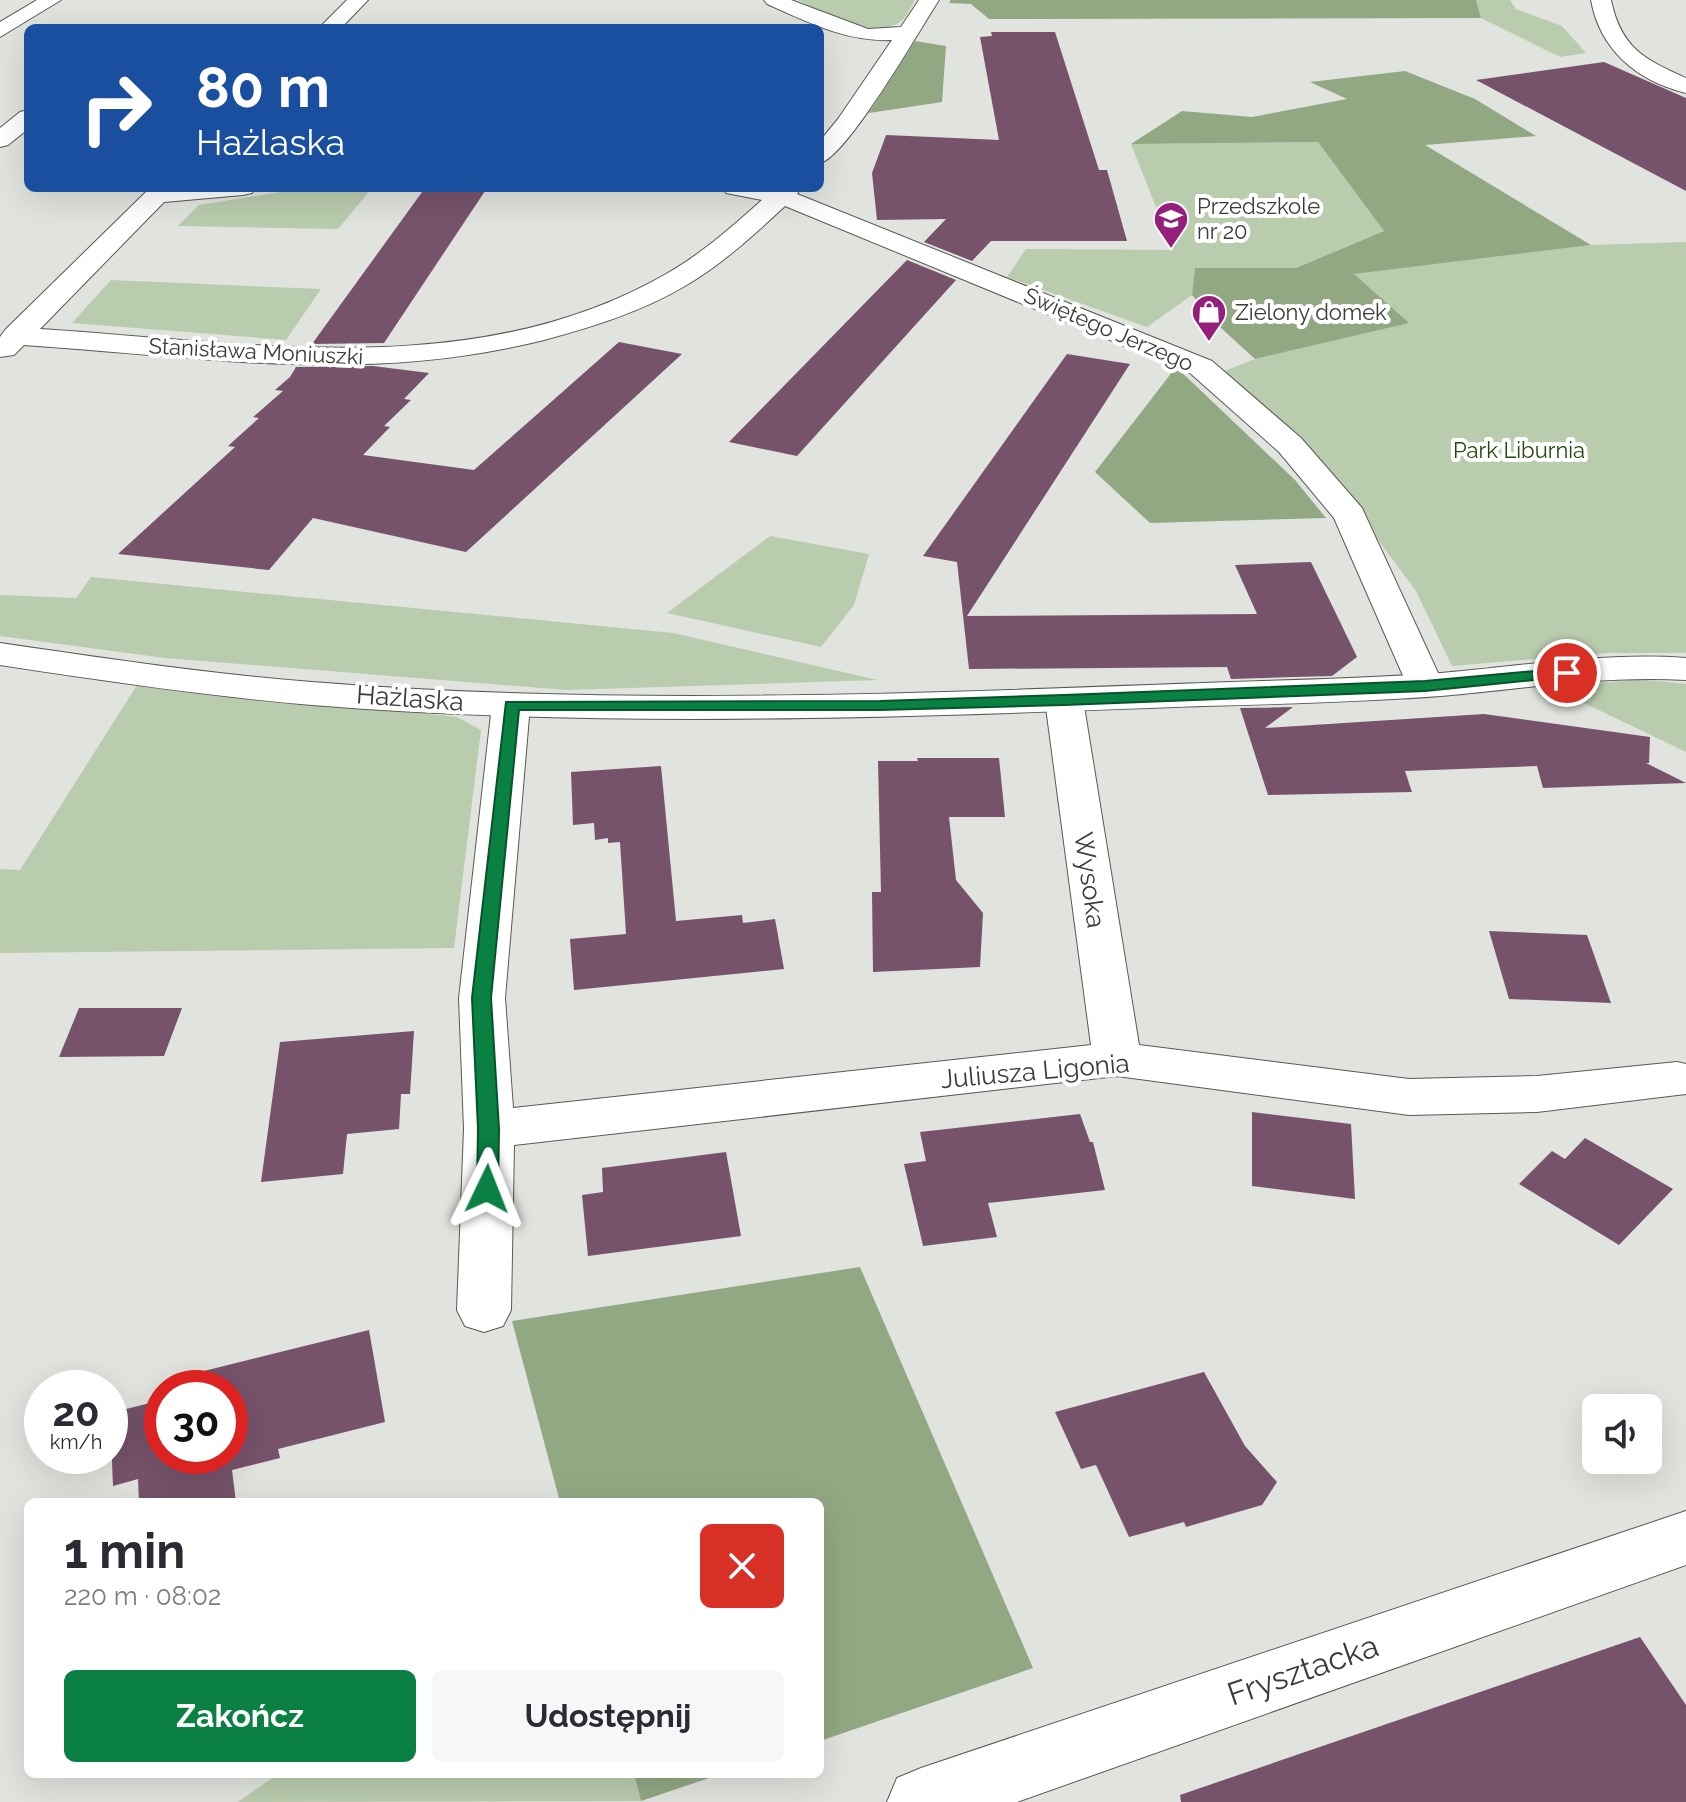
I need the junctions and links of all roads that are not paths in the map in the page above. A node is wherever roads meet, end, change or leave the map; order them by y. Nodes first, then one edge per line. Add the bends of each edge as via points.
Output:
1 (51, 0) edge
2 (358, 0) edge
3 (774, 0) edge
4 (929, 0) edge
5 (1601, 0) edge
6 (333, 24) edge
7 (0, 31) edge
8 (907, 33) junction
9 (1686, 86) edge
10 (24, 120) edge
11 (0, 140) edge
12 (824, 151) edge
13 (160, 192) edge
14 (785, 192) edge
15 (7, 345) edge
16 (0, 654) edge
17 (1686, 669) edge
18 (1425, 686) junction
19 (1064, 700) junction
20 (511, 705) junction
21 (1117, 1059) junction
22 (1677, 1079) dead end
23 (489, 1129) junction
24 (484, 1310) dead end
25 (1686, 1538) edge
26 (921, 1802) edge

1 - 7 street
2 - 6 street
3 - 8 street via 846,30
4 - 8 street
5 - 9 street via 1615,44
8 - 12 street
10 - 11 street
13 - 15 street
14 - 15 street, Stanisława Moniuszki via 676,280 613,309 522,337 435,352 348,358
14 - 18 street, Świętego Jerzego via 1201,367 1290,445 1350,515
16 - 20 street, Hażlaska via 277,689
17 - 18 street, Hażlaska via 1595,670
18 - 19 street, Hażlaska
19 - 20 street, Hażlaska
19 - 21 street, Wysoka
20 - 23 street via 482,998
21 - 22 street, Juliusza Ligonia via 1409,1097 1537,1094
21 - 23 street, Juliusza Ligonia
23 - 24 street
25 - 26 street, Frysztacka

